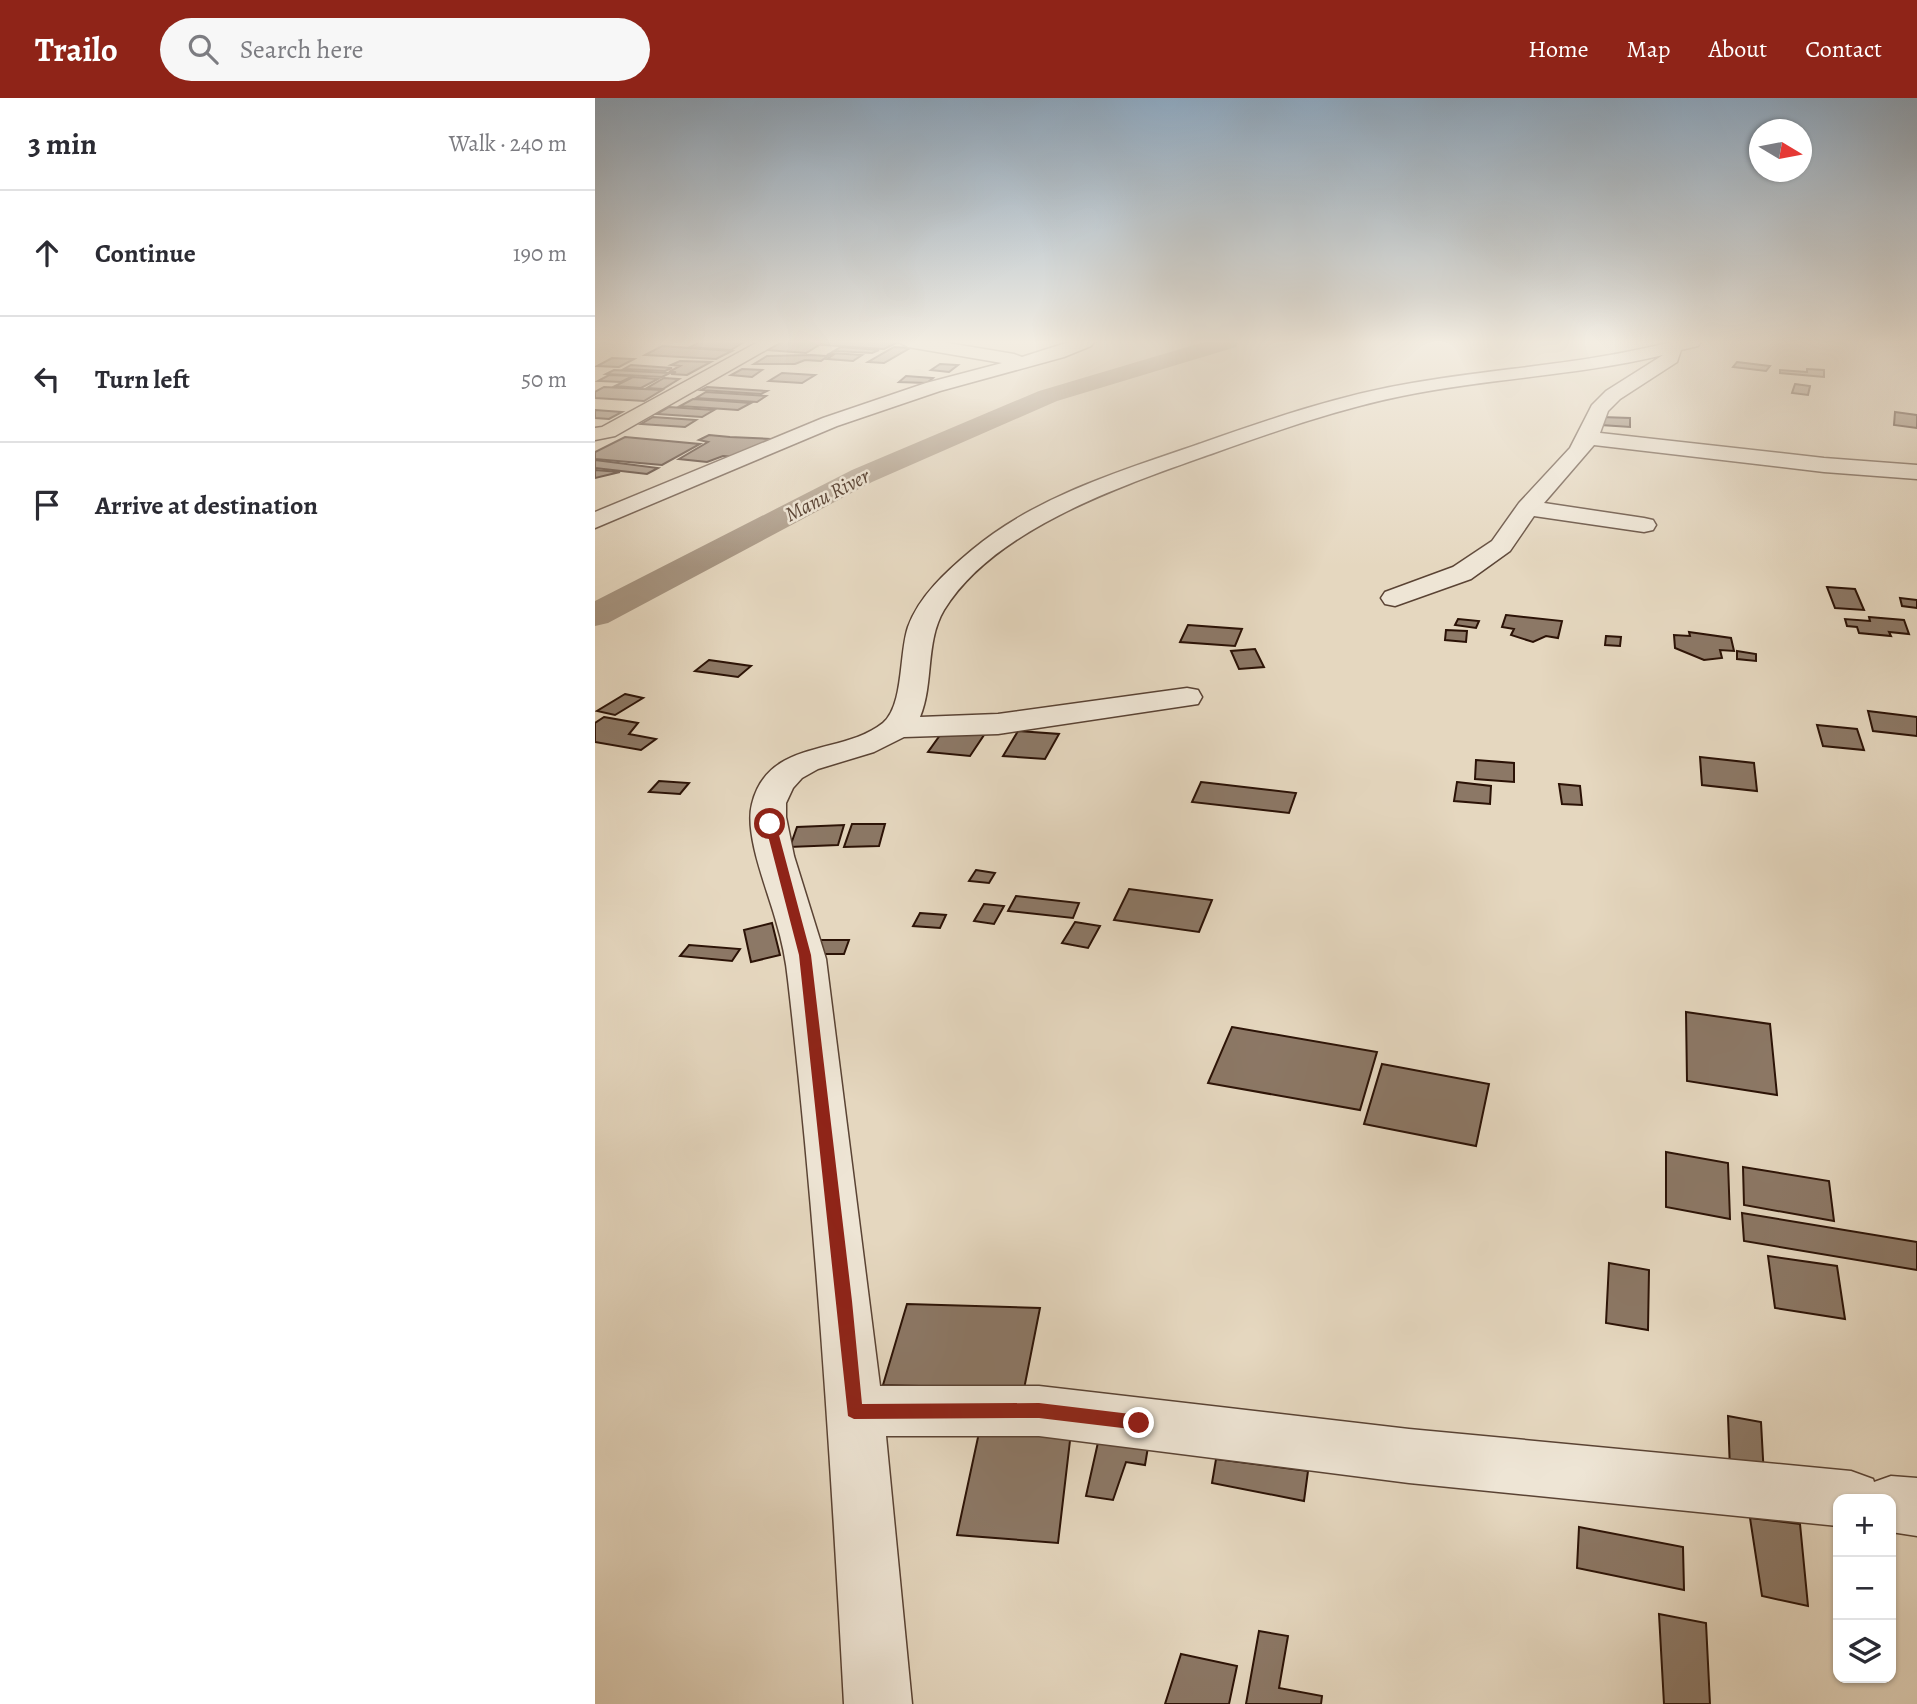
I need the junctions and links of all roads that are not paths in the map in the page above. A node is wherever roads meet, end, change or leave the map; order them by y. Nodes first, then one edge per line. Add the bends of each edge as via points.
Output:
1 (631, 417) edge
2 (845, 417) edge
3 (1301, 417) edge
4 (1596, 417) edge
5 (601, 433) edge
6 (1588, 438) junction
7 (1917, 472) edge
8 (1527, 508) junction
9 (599, 520) edge
10 (1644, 525) dead end
11 (1395, 598) dead end
12 (1187, 697) dead end
13 (896, 728) junction
14 (854, 1411) junction
15 (1833, 1497) edge
16 (1896, 1505) edge
17 (1917, 1507) edge
18 (878, 1704) edge

1 - 5 highway
2 - 9 street
3 - 13 street via 1105,485 1036,515 967,568 927,615 908,708
4 - 6 street
6 - 7 street
6 - 8 street
8 - 10 street
8 - 11 street via 1501,546 1462,573
12 - 13 street via 998,724
13 - 14 street via 792,770 776,787 768,807 805,955
14 - 15 street via 1039,1411 1409,1456
14 - 18 street
16 - 17 street

